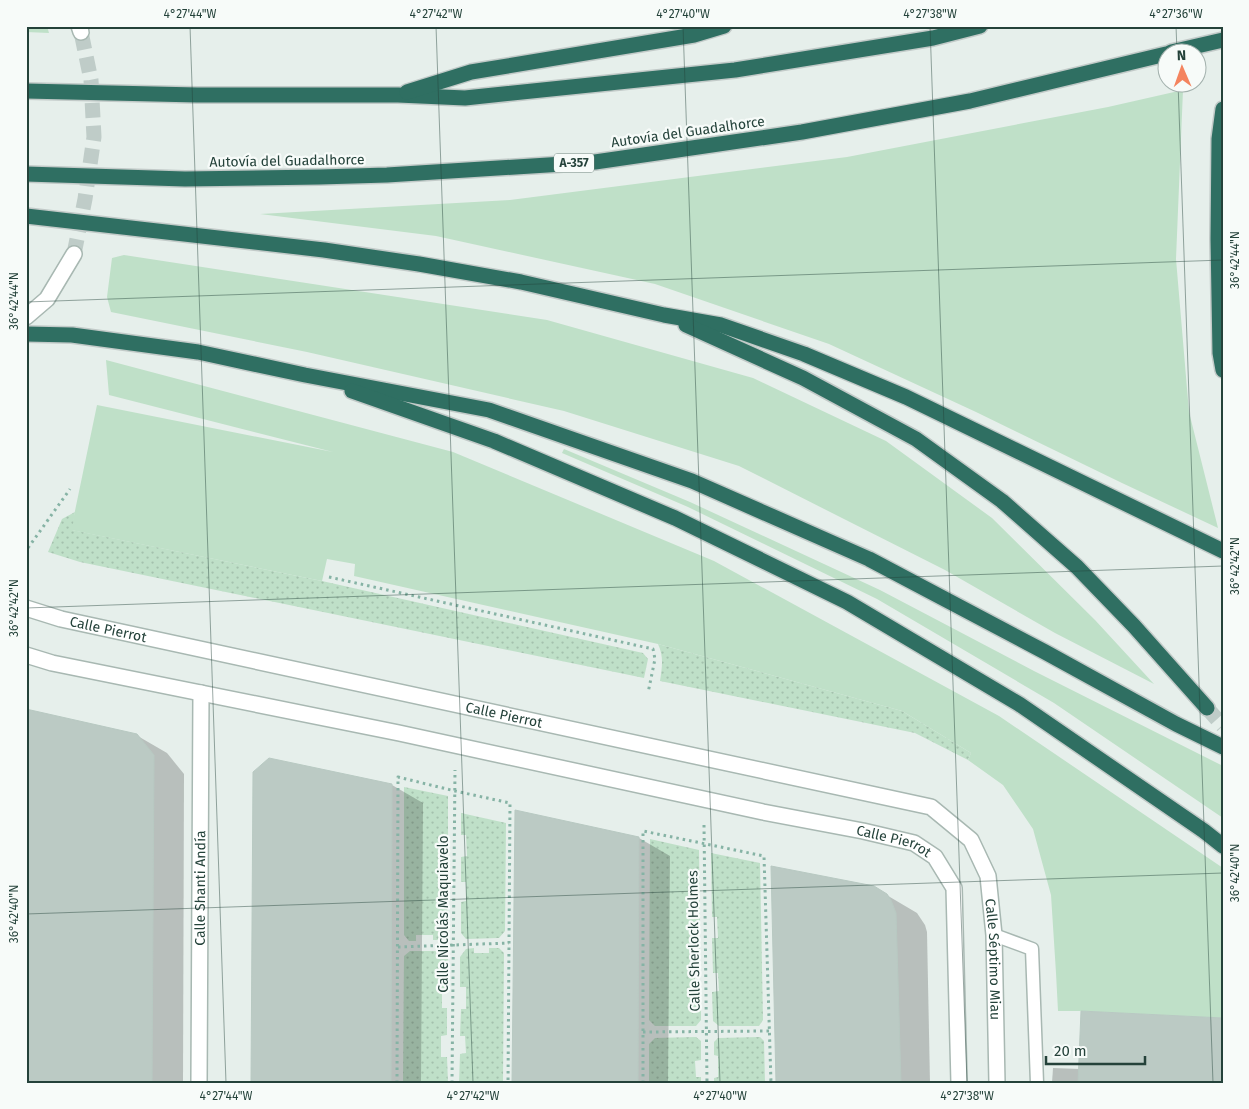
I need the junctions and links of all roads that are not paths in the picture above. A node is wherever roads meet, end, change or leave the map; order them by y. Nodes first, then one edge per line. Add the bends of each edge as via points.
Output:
1 (724, 26) edge
2 (980, 26) edge
3 (1223, 40) edge
4 (1206, 44) edge
5 (1156, 56) edge
6 (26, 91) edge
7 (398, 95) junction
8 (1223, 109) edge
9 (26, 174) edge
10 (26, 216) edge
11 (74, 254) tunnel mouth
12 (664, 315) junction
13 (26, 318) edge
14 (26, 334) edge
15 (1223, 370) edge
16 (305, 375) junction
17 (1223, 551) edge
18 (26, 608) edge
19 (26, 655) edge
20 (201, 693) junction
21 (1207, 708) tunnel mouth
22 (1223, 747) edge
23 (971, 840) joint
24 (1223, 846) edge
25 (994, 935) junction
26 (199, 1083) edge
27 (960, 1083) edge
28 (997, 1083) edge
29 (1037, 1083) edge

1 - 7 highway via 694,35 471,72
2 - 7 highway via 933,38 735,70 465,98
3 - 4 highway
5 - 9 highway, Autovía del Guadalhorce / A-357 via 970,101 802,132 595,162 320,177 185,179
6 - 7 highway via 197,96
8 - 15 highway via 1219,139 1218,239
10 - 12 highway via 410,263 521,282
11 - 13 street via 47,299
12 - 17 highway via 720,325 804,354 906,397
12 - 21 highway via 803,378 916,439 994,495 1077,567
14 - 16 highway via 72,335 198,352
16 - 22 highway via 489,410 692,481 869,559
16 - 24 highway via 494,441 675,518 847,602 1019,704
18 - 23 street, Calle Pierrot via 61,619 931,807
19 - 20 street, Calle Pierrot
20 - 26 street, Calle Shanti Andía
20 - 27 street, Calle Pierrot via 914,843 935,857 954,888
23 - 25 street, Calle Séptimo Miau via 988,876
25 - 28 street, Calle Séptimo Miau
25 - 29 lane via 1032,949

